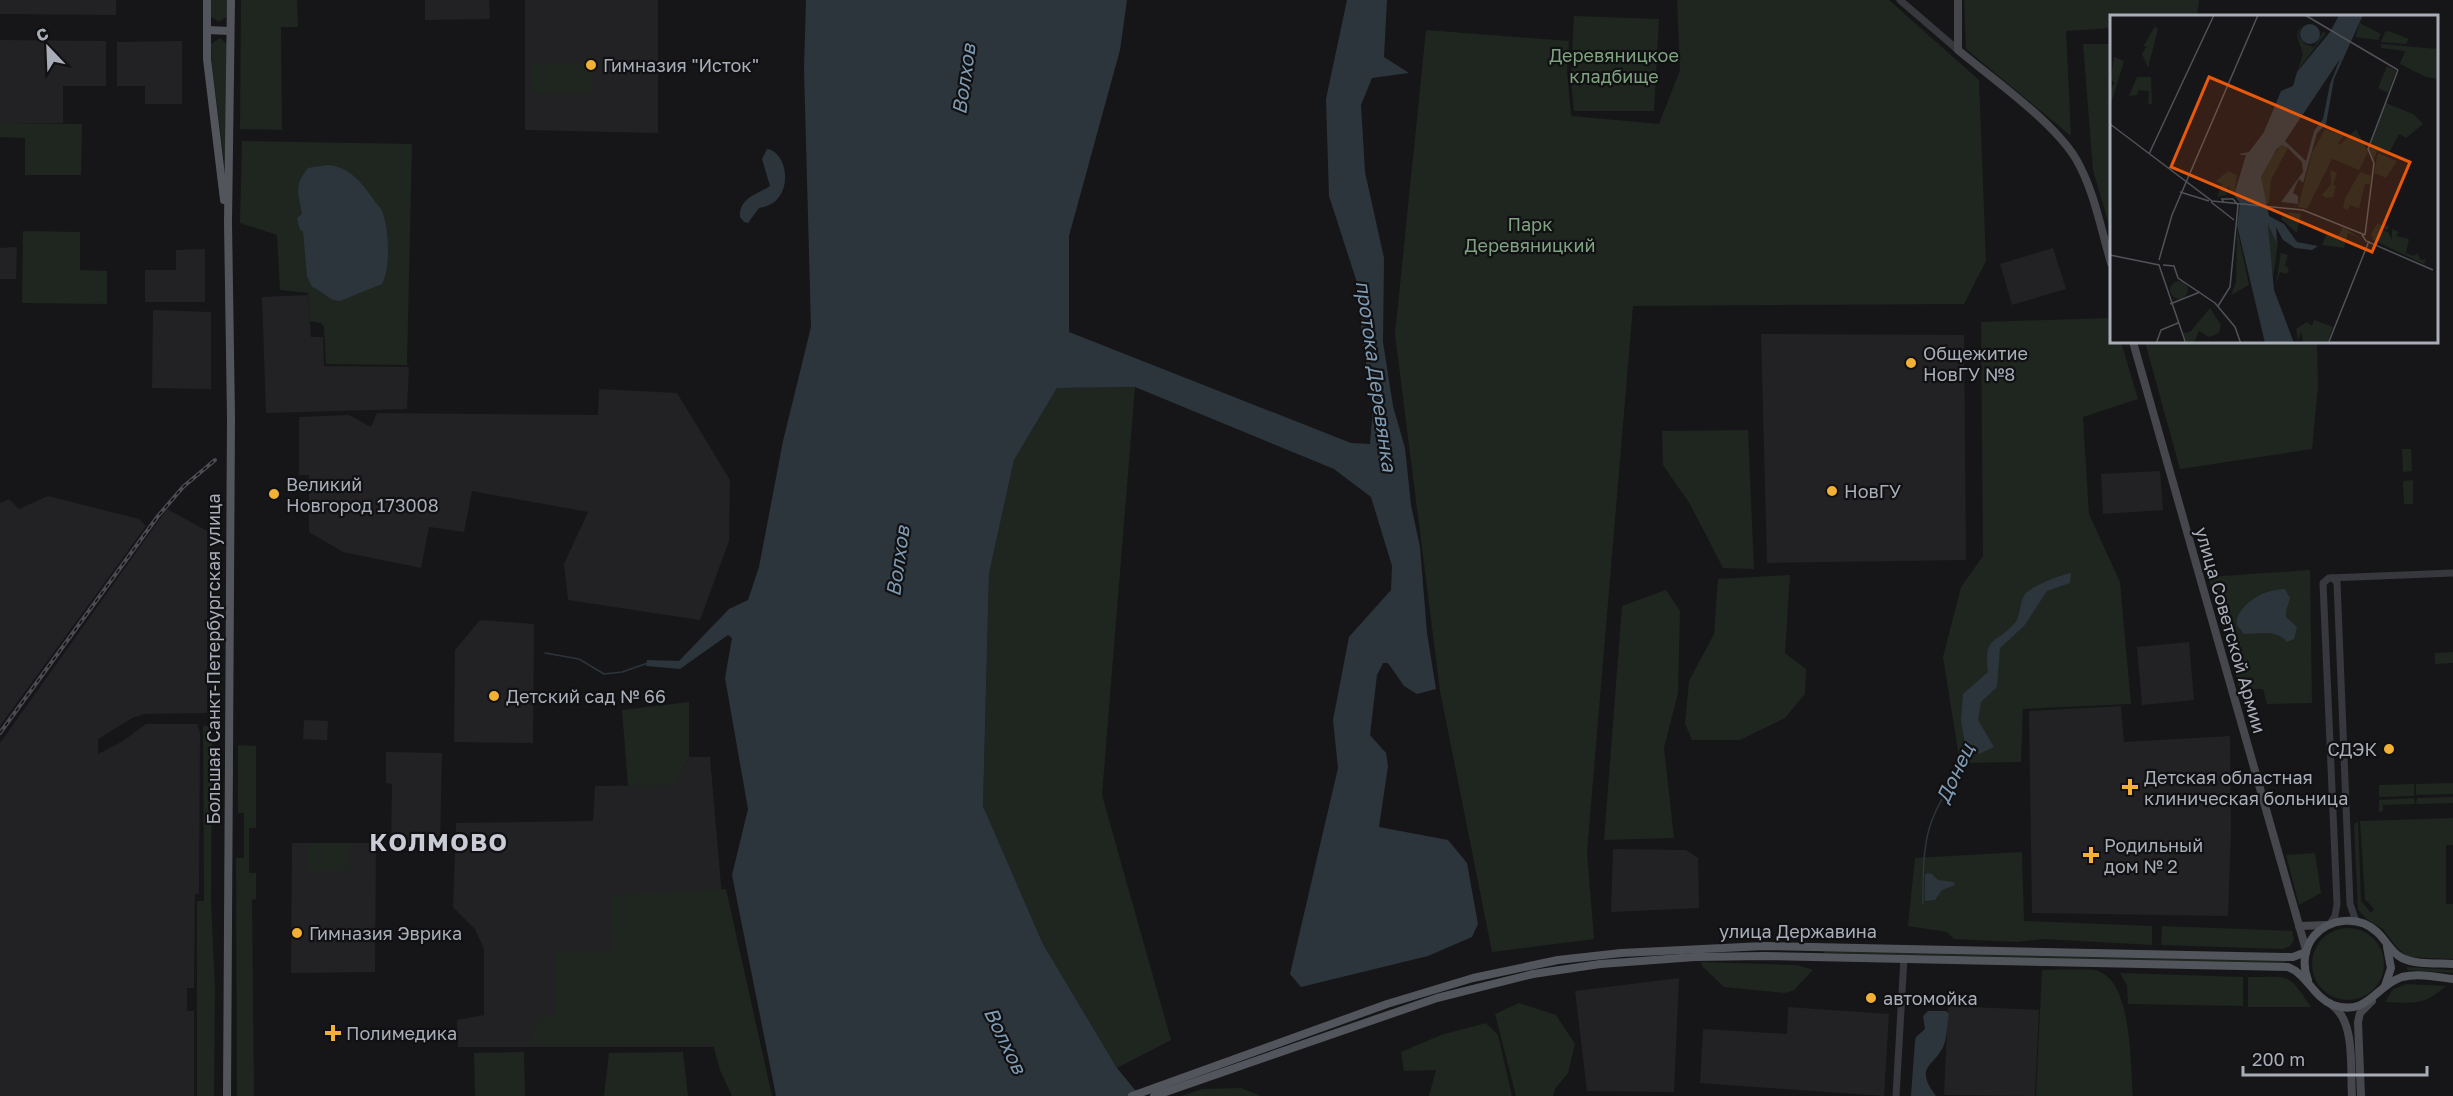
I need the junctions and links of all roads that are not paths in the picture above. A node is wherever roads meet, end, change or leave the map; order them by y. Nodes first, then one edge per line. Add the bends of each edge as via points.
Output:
1 (207, 0) edge
2 (231, 0) edge
3 (1900, 0) edge
4 (1958, 0) edge
5 (207, 30) junction
6 (230, 31) junction
7 (1958, 50) junction
8 (228, 222) junction
9 (2110, 260) edge
10 (2134, 344) edge
11 (2453, 573) edge
12 (2335, 580) junction
13 (2356, 921) junction
14 (2329, 924) junction
15 (2299, 926) junction
16 (2386, 944) junction
17 (1821, 946) junction
18 (2306, 951) junction
19 (1821, 957) junction
20 (1904, 958) junction
21 (2453, 964) edge
22 (2453, 979) edge
23 (2314, 990) junction
24 (2378, 994) junction
25 (2326, 1001) junction
26 (1264, 1053) junction
27 (227, 1096) edge
28 (1132, 1096) edge
29 (1154, 1096) edge
30 (1896, 1096) edge
31 (2352, 1096) edge
32 (2361, 1096) edge

1 - 5 main road, Большая Санкт-Петербургская улица
2 - 6 main road, Большая Санкт-Петербургская улица
3 - 7 street
4 - 7 main road
5 - 6 main road
5 - 8 main road, Большая Санкт-Петербургская улица via 208,69
6 - 8 main road, Большая Санкт-Петербургская улица
7 - 9 main road via 2051,129 2072,153 2090,192
8 - 27 main road, Большая Санкт-Петербургская улица via 231,428
10 - 15 main road, улица Советской Армии
11 - 12 street
12 - 13 street via 2350,904
12 - 14 street via 2326,579 2323,583 2337,904
13 - 14 main road
13 - 16 main road via 2371,927
14 - 15 main road
14 - 18 main road via 2316,934
15 - 18 main road, улица Советской Армии
16 - 21 main road via 2403,959
16 - 24 main road via 2391,968
17 - 18 main road, улица Державина via 2285,957
17 - 19 street
17 - 26 main road, улица Державина via 1621,953 1510,969 1439,988
18 - 23 main road via 2306,976
19 - 20 main road, улица Державина
19 - 26 main road, улица Державина via 1684,958 1533,974 1437,998
20 - 23 main road, улица Державина via 2288,967 2300,973
20 - 30 street
22 - 24 main road via 2404,976
23 - 25 main road, улица Державина
24 - 25 main road via 2351,1007
24 - 32 main road via 2360,1013 2358,1022
25 - 31 main road via 2338,1010 2347,1025
26 - 28 main road
26 - 29 main road

